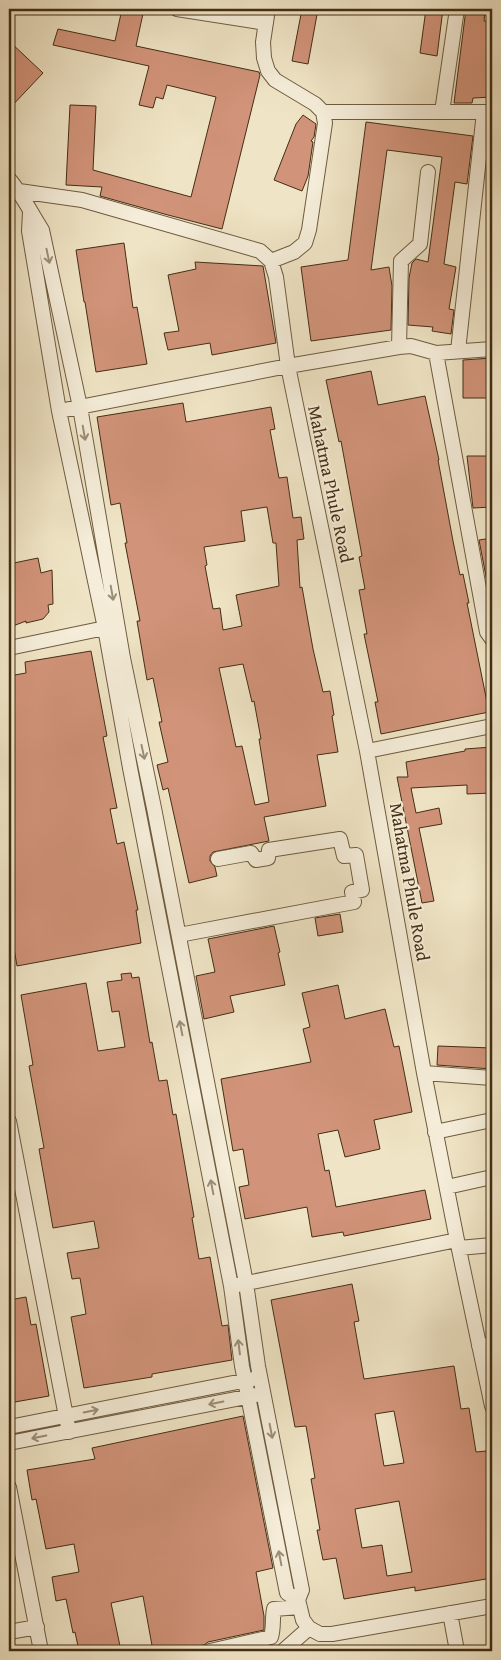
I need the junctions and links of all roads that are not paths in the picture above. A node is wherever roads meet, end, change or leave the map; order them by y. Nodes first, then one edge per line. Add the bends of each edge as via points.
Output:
1 (177, 9) edge
2 (268, 9) edge
3 (457, 9) edge
4 (266, 24) junction
5 (323, 112) junction
6 (442, 112) junction
7 (488, 112) edge
8 (428, 172) dead end
9 (9, 179) edge
10 (19, 191) junction
11 (30, 212) junction
12 (271, 261) junction
13 (399, 347) junction
14 (492, 349) edge
15 (458, 352) junction
16 (436, 353) junction
17 (288, 366) junction
18 (80, 407) junction
19 (59, 411) junction
20 (105, 628) junction
21 (492, 640) edge
22 (9, 648) edge
23 (492, 726) edge
24 (367, 751) junction
25 (218, 859) dead end
26 (178, 935) junction
27 (205, 1070) junction
28 (190, 1074) junction
29 (424, 1074) junction
30 (492, 1078) edge
31 (492, 1120) edge
32 (9, 1121) edge
33 (436, 1132) junction
34 (492, 1177) edge
35 (446, 1188) junction
36 (458, 1244) junction
37 (492, 1245) edge
38 (246, 1283) junction
39 (231, 1286) junction
40 (486, 1346) edge
41 (260, 1378) junction
42 (245, 1381) junction
43 (264, 1394) junction
44 (248, 1397) junction
45 (492, 1406) edge
46 (66, 1416) junction
47 (9, 1427) edge
48 (69, 1432) junction
49 (9, 1443) edge
50 (9, 1487) edge
51 (299, 1603) junction
52 (492, 1606) edge
53 (450, 1613) junction
54 (36, 1627) junction
55 (309, 1628) junction
56 (9, 1632) edge
57 (41, 1651) edge
58 (210, 1651) edge
59 (283, 1651) edge
60 (457, 1651) edge

1 - 4 street
2 - 4 street
3 - 6 street
4 - 5 street via 263,42 268,71 275,80
5 - 6 street
5 - 12 street via 325,123 305,243 294,252
6 - 7 street
7 - 15 street
8 - 13 street via 420,244 401,261
9 - 10 street
10 - 11 street
10 - 12 street via 82,200 260,251
11 -> 18 street via 42,230
11 - 19 street via 28,232
12 - 17 street, Mahatma Phule Road
13 - 16 street via 411,346
13 - 17 street
14 - 15 street
15 - 16 street
16 - 21 street
17 - 18 street
17 - 24 street, Mahatma Phule Road
18 - 19 street
18 -> 26 street via 123,658
19 - 20 street
20 - 22 street
28 -> 20 street
23 - 24 street
24 - 29 street, Mahatma Phule Road
25 - 26 street via 251,853 256,860 268,858 269,850 340,839 344,856 356,855 362,890 352,892 354,902
26 - 27 street
27 - 28 street
27 - 38 street
39 -> 28 street
29 - 30 street
29 - 33 street, Mahatma Phule Road
31 - 33 street
32 - 46 street
33 - 35 street, Mahatma Phule Road
34 - 35 street
35 - 36 street, Mahatma Phule Road
36 - 37 street
36 - 38 street
36 - 40 street, Mahatma Phule Road
38 - 39 street
38 - 41 street
42 -> 39 street
40 - 45 street, Mahatma Phule Road
41 - 42 street
41 - 43 street
42 - 44 street
46 -> 42 street
43 - 44 street
43 -> 51 street via 302,1590
44 -> 48 street
51 -> 44 street via 287,1593
46 - 47 street
46 - 48 street
48 -> 49 street
50 - 54 street
51 - 55 street via 303,1620
51 - 58 street via 274,1609 271,1637
52 - 53 street
53 - 55 street via 332,1634 320,1634
53 - 60 street
54 - 56 street
54 - 57 street
55 - 59 street

